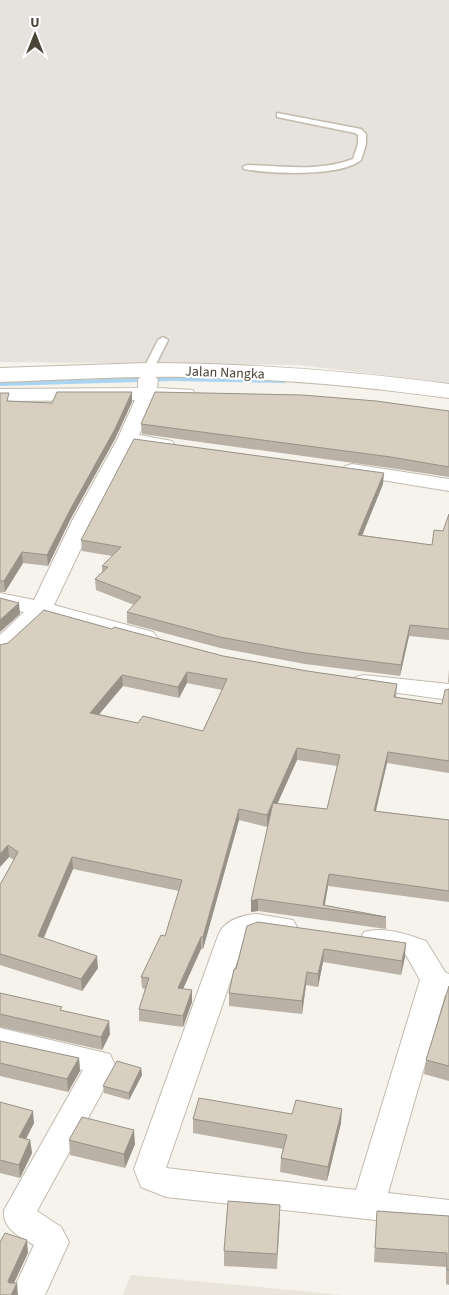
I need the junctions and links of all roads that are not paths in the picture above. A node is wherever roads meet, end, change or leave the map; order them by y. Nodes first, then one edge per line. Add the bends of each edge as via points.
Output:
1 (280, 115) dead end
2 (247, 167) dead end
3 (163, 340) dead end
4 (0, 375) edge
5 (148, 383) junction
6 (449, 391) edge
7 (201, 394) edge
8 (0, 396) edge
9 (127, 440) junction
10 (185, 448) edge
11 (330, 467) edge
12 (449, 485) edge
13 (0, 600) edge
14 (40, 608) junction
15 (164, 642) edge
16 (0, 648) edge
17 (338, 678) edge
18 (449, 692) edge
19 (306, 930) edge
20 (344, 935) edge
21 (442, 983) edge
22 (0, 1040) edge
23 (368, 1205) junction
24 (449, 1214) edge
25 (28, 1295) edge

1 - 2 lane via 358,130 362,134 362,144 357,160 324,170
3 - 5 lane
4 - 5 street, Jalan Nangka
5 - 6 street, Jalan Nangka via 331,377
5 - 7 street
5 - 8 street
5 - 9 street
9 - 10 street
9 - 14 street
11 - 12 street
13 - 14 street
14 - 15 street
14 - 16 street
17 - 18 street
19 - 23 street via 258,923 242,926 233,933 150,1169 152,1177 166,1183
20 - 21 street via 416,948
21 - 23 street
22 - 25 street via 99,1062 101,1067 21,1210 20,1217 52,1242
23 - 24 street

